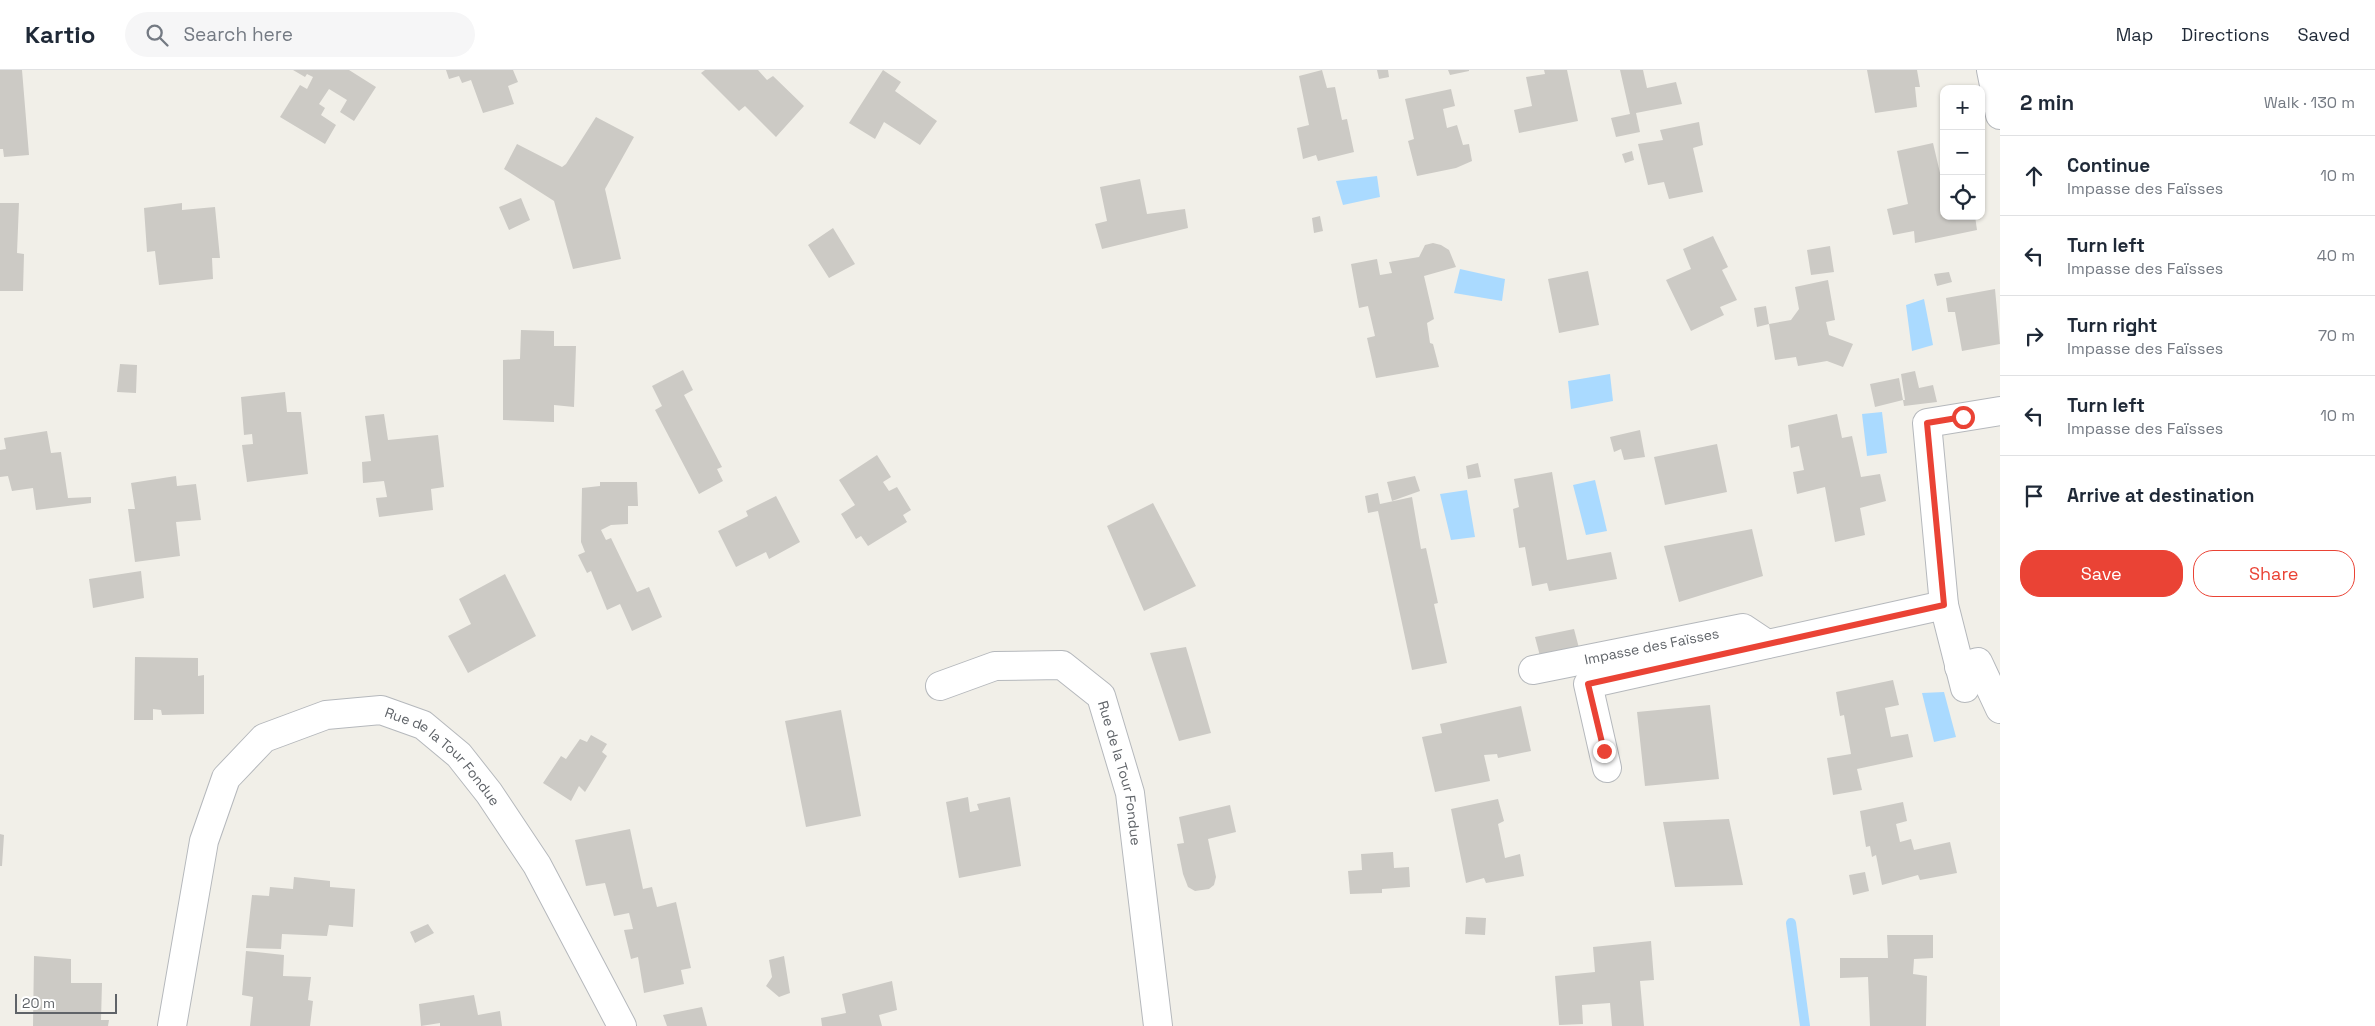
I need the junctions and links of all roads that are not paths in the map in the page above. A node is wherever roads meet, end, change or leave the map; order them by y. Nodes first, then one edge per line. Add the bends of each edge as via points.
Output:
1 (1991, 70) edge
2 (2000, 115) edge
3 (2000, 411) edge
4 (1944, 605) junction
5 (1767, 644) junction
6 (1533, 670) dead end
7 (940, 686) dead end
8 (2000, 710) edge
9 (1607, 768) dead end
10 (172, 1026) edge
11 (622, 1026) edge
12 (1158, 1026) edge

1 - 2 street
3 - 4 street via 1927,423
4 - 5 street, Impasse des Faïsses
4 - 8 street via 1962,677 1978,662
5 - 6 street, Impasse des Faïsses via 1743,628
5 - 9 street, Impasse des Faïsses via 1588,684
7 - 12 street, Rue de la Tour Fondue via 995,666 1062,665 1101,696 1130,793
10 - 11 street, Rue de la Tour Fondue via 204,841 226,778 264,738 326,715 381,710 423,725 459,755 489,793 537,865

